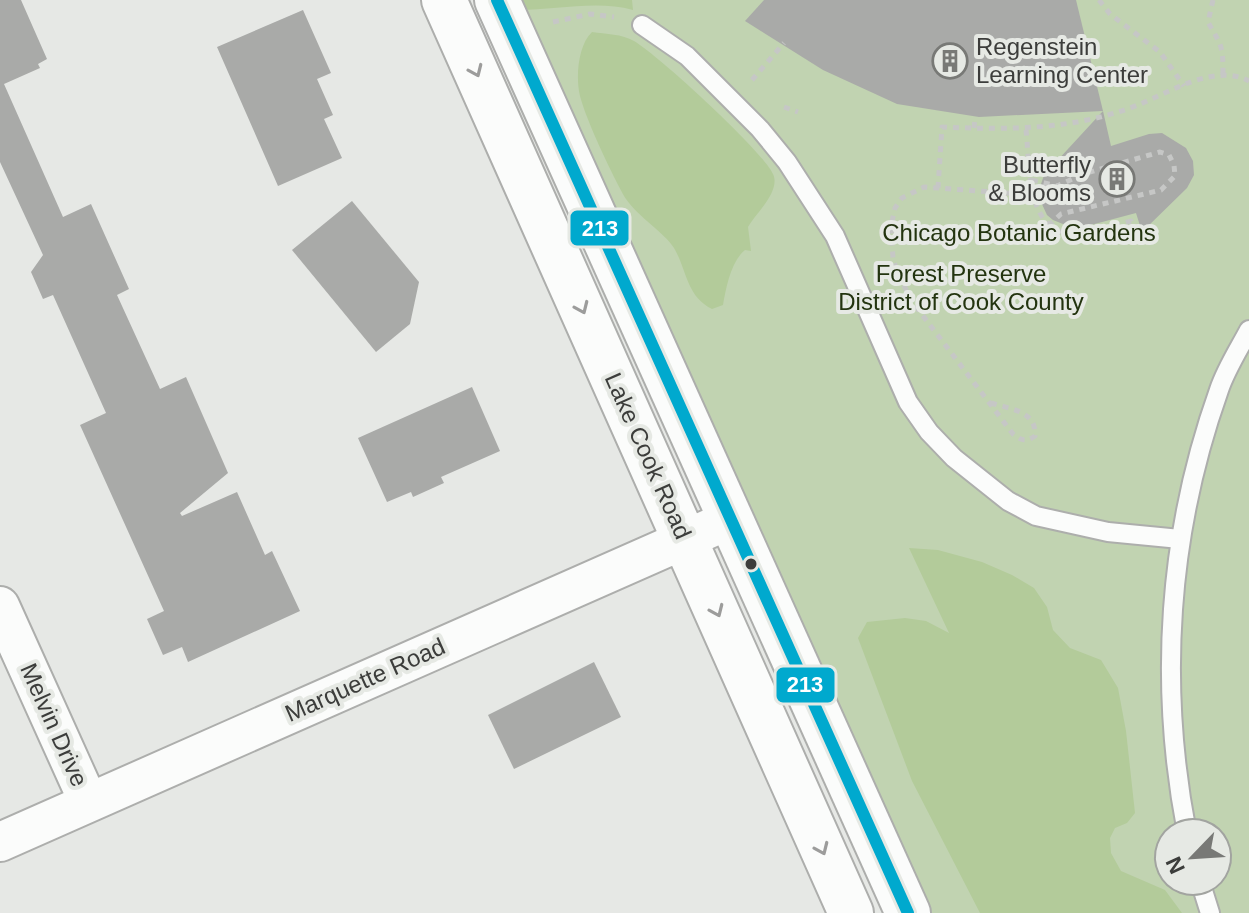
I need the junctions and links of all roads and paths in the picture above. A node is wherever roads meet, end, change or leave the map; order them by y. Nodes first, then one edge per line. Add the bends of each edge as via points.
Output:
1 (444, 0) edge
2 (1099, 0) edge
3 (1213, 0) edge
4 (506, 19) edge
5 (642, 25) joint
6 (679, 36) dead end
7 (784, 43) dead end
8 (687, 56) junction
9 (1223, 75) junction
10 (1248, 78) edge
11 (1184, 86) junction
12 (733, 101) junction
13 (975, 117) dead end
14 (974, 128) junction
15 (1026, 130) junction
16 (1032, 180) junction
17 (938, 188) junction
18 (1034, 195) junction
19 (1049, 225) junction
20 (1136, 238) dead end
21 (1249, 330) edge
22 (991, 403) junction
23 (731, 519) junction
24 (1180, 539) junction
25 (685, 540) junction
26 (0, 606) edge
27 (88, 801) junction
28 (1184, 817) edge
29 (0, 842) edge
30 (851, 913) edge
31 (908, 913) edge

1 -> 25 main road, Lake Cook Road
2 - 11 path via 1160,52
3 - 9 path via 1208,22 1220,37
4 - 5 path via 548,23 590,14
4 - 23 main road, Lake Cook Road
5 - 8 lane
6 - 8 lane
7 - 12 path
8 - 12 lane
9 - 10 path
9 - 11 path
11 - 15 path via 1136,106
12 - 24 lane via 767,137 835,236 908,402 954,458 1036,516 1108,532
13 - 14 path
14 - 15 path
14 - 17 path via 942,127
15 - 16 path
16 - 18 path
16 - 19 path via 1057,186 1160,152 1174,165 1175,176 1161,190 1061,214
17 - 18 path
17 - 22 path via 914,191 895,208 893,258 914,304
18 - 19 path
19 - 20 path via 1070,234 1131,221
21 - 24 lane via 1220,387
22 - 22 path via 1032,419 1035,436 1020,440
23 - 25 street, Marquette Road
23 - 31 main road, Lake Cook Road
24 - 28 lane via 1170,633 1170,704
25 - 27 street, Marquette Road
25 -> 30 main road, Lake Cook Road
26 - 27 street, Melvin Drive
27 - 29 street, Marquette Road

